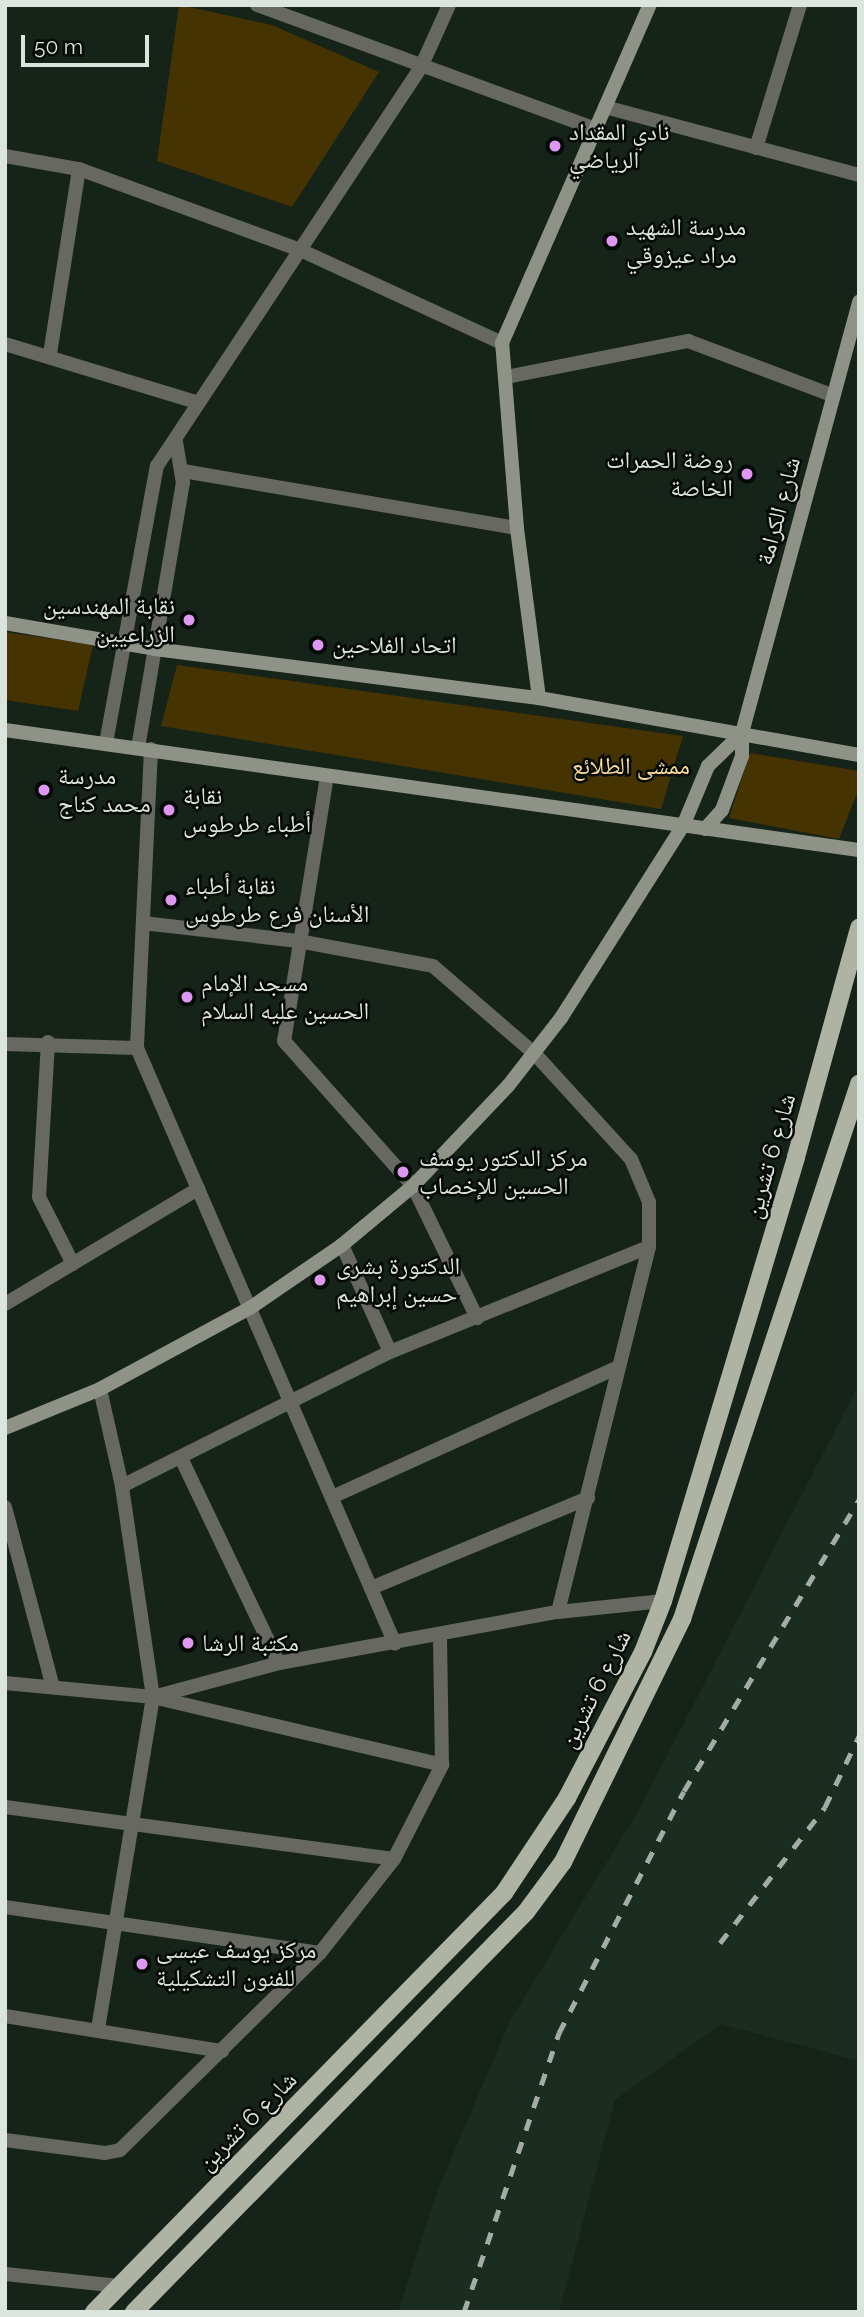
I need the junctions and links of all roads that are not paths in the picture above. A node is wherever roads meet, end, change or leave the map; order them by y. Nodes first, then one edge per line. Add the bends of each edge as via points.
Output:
1 (257, 5) edge
2 (449, 5) edge
3 (650, 5) edge
4 (800, 5) edge
5 (421, 67) junction
6 (606, 107) junction
7 (596, 129) junction
8 (756, 148) junction
9 (5, 156) edge
10 (79, 169) junction
11 (859, 175) edge
12 (298, 250) junction
13 (859, 302) edge
14 (502, 343) junction
15 (5, 344) edge
16 (50, 354) junction
17 (506, 377) junction
18 (832, 395) junction
19 (196, 402) junction
20 (176, 442) junction
21 (183, 471) junction
22 (517, 528) junction
23 (5, 623) edge
24 (124, 644) junction
25 (155, 649) junction
26 (539, 698) junction
27 (5, 730) edge
28 (742, 733) junction
29 (106, 743) junction
30 (145, 748) junction
31 (859, 755) edge
32 (327, 776) junction
33 (683, 827) junction
34 (705, 829) junction
35 (859, 850) edge
36 (143, 923) junction
37 (859, 928) edge
38 (298, 941) junction
39 (48, 1042) junction
40 (5, 1044) edge
41 (137, 1048) junction
42 (535, 1054) junction
43 (859, 1084) edge
44 (413, 1186) junction
45 (198, 1189) junction
46 (342, 1245) junction
47 (649, 1247) junction
48 (73, 1264) junction
49 (5, 1304) edge
50 (250, 1308) junction
51 (477, 1318) junction
52 (390, 1352) junction
53 (617, 1368) junction
54 (100, 1389) junction
55 (291, 1402) junction
56 (5, 1428) edge
57 (182, 1460) junction
58 (122, 1486) junction
59 (332, 1497) junction
60 (588, 1498) junction
61 (5, 1507) edge
62 (371, 1588) junction
63 (663, 1601) junction
64 (558, 1612) junction
65 (440, 1637) junction
66 (395, 1643) junction
67 (279, 1663) junction
68 (5, 1683) edge
69 (53, 1688) junction
70 (153, 1697) junction
71 (442, 1765) junction
72 (5, 1807) edge
73 (133, 1828) junction
74 (394, 1859) junction
75 (5, 1907) edge
76 (119, 1924) junction
77 (320, 1953) junction
78 (5, 2016) edge
79 (98, 2029) junction
80 (222, 2051) junction
81 (5, 2140) edge
82 (5, 2274) edge
83 (119, 2286) junction
84 (94, 2312) edge
85 (134, 2312) edge

1 - 5 street
2 - 5 street
3 - 6 street
4 - 8 street
5 - 7 street
5 - 12 street
6 - 7 street
6 - 8 street
7 - 14 street
8 - 11 street
9 - 10 street
10 - 12 street
10 - 16 street
12 - 14 street
12 - 19 street
13 - 18 street, شارع الكرامة
14 - 17 street
15 - 16 street
16 - 19 street
17 - 18 street via 688,341
17 - 22 street
18 - 28 street, شارع الكرامة
19 - 20 street
20 - 21 street
20 - 24 street via 154,475
21 - 22 street
21 - 25 street
22 - 26 street
23 - 24 street
24 - 25 street
24 - 29 street
25 - 26 street
25 - 30 street
26 - 28 street
27 - 29 street
28 - 31 street
28 - 33 street via 708,766
28 - 34 street, شارع الكرامة via 742,755 727,800
29 - 30 street
30 - 32 street
30 - 36 street
32 - 33 street
32 - 38 street
33 - 34 street
33 - 42 street
34 - 35 street
36 - 38 street
36 - 41 street
37 - 63 main road, شارع 6 تشرين via 796,1157
38 - 42 street via 433,965
38 - 44 street via 284,1041
39 - 40 street
39 - 41 street
39 - 48 street via 39,1197
41 - 45 street
42 - 44 street
42 - 47 street via 631,1159 649,1202
43 - 85 main road, شارع 6 تشرين via 682,1619 563,1862 516,1922
44 - 46 street
44 - 51 street
45 - 48 street
45 - 50 street
46 - 50 street
46 - 52 street
47 - 51 street
47 - 53 street
48 - 49 street
50 - 54 street
50 - 55 street
51 - 52 street
52 - 55 street
53 - 59 street
53 - 60 street
54 - 56 street
54 - 58 street
55 - 57 street
55 - 59 street
57 - 58 street
57 - 67 street
58 - 70 street
59 - 62 street
60 - 62 street
60 - 64 street
61 - 69 street
62 - 66 street
63 - 64 street
63 - 83 main road, شارع 6 تشرين via 643,1653 567,1798 511,1884
64 - 65 street
65 - 66 street
65 - 71 street
66 - 67 street
67 - 70 street
68 - 69 street
69 - 70 street
70 - 71 street
70 - 73 street
71 - 74 street
72 - 73 street
73 - 74 street
73 - 76 street
74 - 77 street
75 - 76 street
76 - 77 street
76 - 79 street
77 - 80 street
78 - 79 street
79 - 80 street
80 - 81 street via 120,2150
82 - 83 street
83 - 84 main road, شارع 6 تشرين

